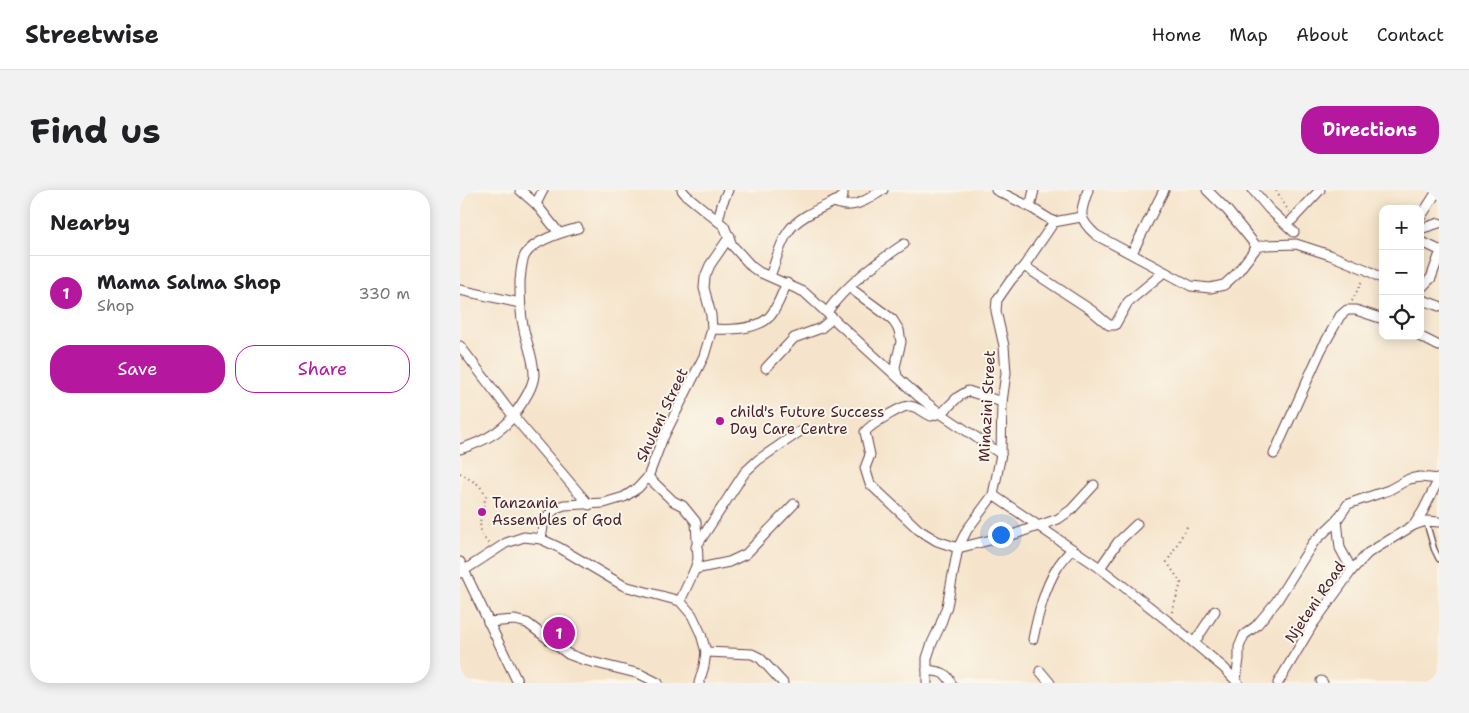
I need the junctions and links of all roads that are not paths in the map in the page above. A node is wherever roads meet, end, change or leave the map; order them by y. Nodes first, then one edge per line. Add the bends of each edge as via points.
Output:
1 (520, 190) edge
2 (543, 190) edge
3 (682, 190) edge
4 (728, 190) edge
5 (843, 190) edge
6 (883, 190) edge
7 (996, 190) edge
8 (1034, 190) edge
9 (1088, 190) edge
10 (1164, 190) edge
11 (1207, 190) edge
12 (1254, 190) edge
13 (1320, 190) edge
14 (1438, 190) edge
15 (834, 202) junction
16 (536, 204) junction
17 (1030, 207) junction
18 (1424, 212) edge
19 (1081, 217) junction
20 (1292, 220) dead end
21 (718, 221) junction
22 (1054, 222) junction
23 (1439, 223) edge
24 (578, 228) dead end
25 (1424, 228) edge
26 (1294, 232) dead end
27 (559, 233) junction
28 (730, 236) junction
29 (1424, 242) edge
30 (904, 244) dead end
31 (1257, 247) junction
32 (1439, 250) edge
33 (1132, 253) junction
34 (1439, 256) edge
35 (1024, 266) junction
36 (1164, 272) junction
37 (770, 276) junction
38 (1379, 276) edge
39 (787, 283) junction
40 (1424, 285) edge
41 (850, 288) junction
42 (460, 290) edge
43 (1424, 300) edge
44 (520, 303) junction
45 (1439, 306) edge
46 (830, 315) junction
47 (1379, 318) edge
48 (712, 329) junction
49 (1424, 338) edge
50 (460, 346) edge
51 (1439, 346) edge
52 (766, 368) dead end
53 (897, 376) junction
54 (1002, 402) junction
55 (941, 414) junction
56 (514, 417) junction
57 (799, 432) dead end
58 (460, 449) edge
59 (1001, 454) junction
60 (1274, 454) dead end
61 (648, 477) junction
62 (1439, 479) edge
63 (1094, 485) dead end
64 (993, 495) junction
65 (589, 504) junction
66 (794, 504) dead end
67 (1337, 520) junction
68 (1426, 521) junction
69 (1439, 522) edge
70 (1137, 524) dead end
71 (1414, 525) junction
72 (1038, 526) junction
73 (541, 539) junction
74 (696, 548) junction
75 (958, 548) junction
76 (1072, 549) junction
77 (1439, 559) edge
78 (460, 562) edge
79 (1100, 568) junction
80 (695, 569) junction
81 (1352, 570) junction
82 (462, 572) edge
83 (680, 601) junction
84 (1215, 611) dead end
85 (488, 622) junction
86 (1032, 638) dead end
87 (1194, 643) junction
88 (706, 652) junction
89 (927, 670) junction
90 (1040, 671) dead end
91 (1237, 681) edge
92 (518, 683) edge
93 (658, 683) edge
94 (699, 683) edge
95 (783, 683) edge
96 (927, 683) edge
97 (951, 683) edge
98 (1050, 683) edge
99 (1278, 683) edge

1 - 16 street
2 - 16 street
3 - 21 street
4 - 21 street
5 - 15 street via 843,196
6 - 15 street via 854,205
7 - 17 street
8 - 17 street
9 - 19 street
10 - 33 street
11 - 31 street
12 - 26 street via 1268,209
13 - 20 street
14 - 18 street
15 - 37 street via 790,229
16 - 27 street
17 - 22 street
19 - 22 street
19 - 33 street via 1096,235
21 - 28 street
22 - 35 street, Minazini Street
23 - 25 street
24 - 27 street
27 - 44 street via 532,247 524,256
28 - 37 street via 732,245 747,261
28 - 48 street, Shuleni Street via 704,277
29 - 32 street
30 - 41 street via 874,264
31 - 36 street via 1236,274 1224,284 1210,288 1191,286
31 - 38 street via 1296,244
33 - 36 street
34 - 40 street via 1432,278
35 - 36 street via 1109,325 1117,324 1128,302
35 - 54 street, Minazini Street via 997,300 1006,373
37 - 39 street
39 - 46 street via 804,292
39 - 48 street via 773,312 765,320 730,330
41 - 46 street via 834,302
41 - 53 street via 892,319 900,330 902,342 895,366
42 - 44 street
43 - 45 street
44 - 56 street via 534,376
46 - 52 street via 821,328 794,338
46 - 53 street
47 - 60 street via 1356,310 1347,310 1340,316
48 - 61 street, Shuleni Street via 704,356 662,440
49 - 51 street
50 - 56 street
53 - 55 street
54 - 55 street via 968,390
54 - 59 street, Minazini Street
55 - 59 street
55 - 75 street via 931,416 910,406 877,422 866,432 870,454 865,468 870,484 920,530 937,541
56 - 58 street via 486,439
56 - 65 street
57 - 74 street via 745,472
59 - 64 street, Minazini Street
61 - 65 street, Shuleni Street via 624,498
61 - 74 street via 683,506 696,522
62 - 67 street via 1420,477 1351,502
62 - 71 street, Njeteni Road
63 - 72 street via 1066,515
64 - 72 street
64 - 75 street, Minazini Street
65 - 73 street, Shuleni Street via 556,508 544,520
66 - 80 street via 746,554 729,562
67 - 81 street via 1340,548
67 - 91 street via 1313,544 1276,602 1244,635 1239,647
68 - 69 street
68 - 71 street
68 - 77 lane
70 - 79 street via 1122,537
71 - 81 street, Njeteni Road via 1368,553
72 - 75 street
72 - 76 street
73 - 82 street via 524,537 506,543
73 - 83 street via 624,586
74 - 80 street via 698,560
75 - 89 street, Minazini Street via 946,606 927,658
76 - 79 street
76 - 86 street via 1057,567
78 - 82 street
79 - 87 street
80 - 83 street
81 - 99 street, Njeteni Road via 1313,624
82 - 85 street
83 - 88 street via 692,615
84 - 87 street
85 - 92 street
85 - 93 street via 515,620 527,623 568,654 640,674
87 - 91 street
88 - 94 street
88 - 95 street via 752,654 760,658
89 - 96 street, Minazini Street
89 - 97 street via 946,674
90 - 98 street

